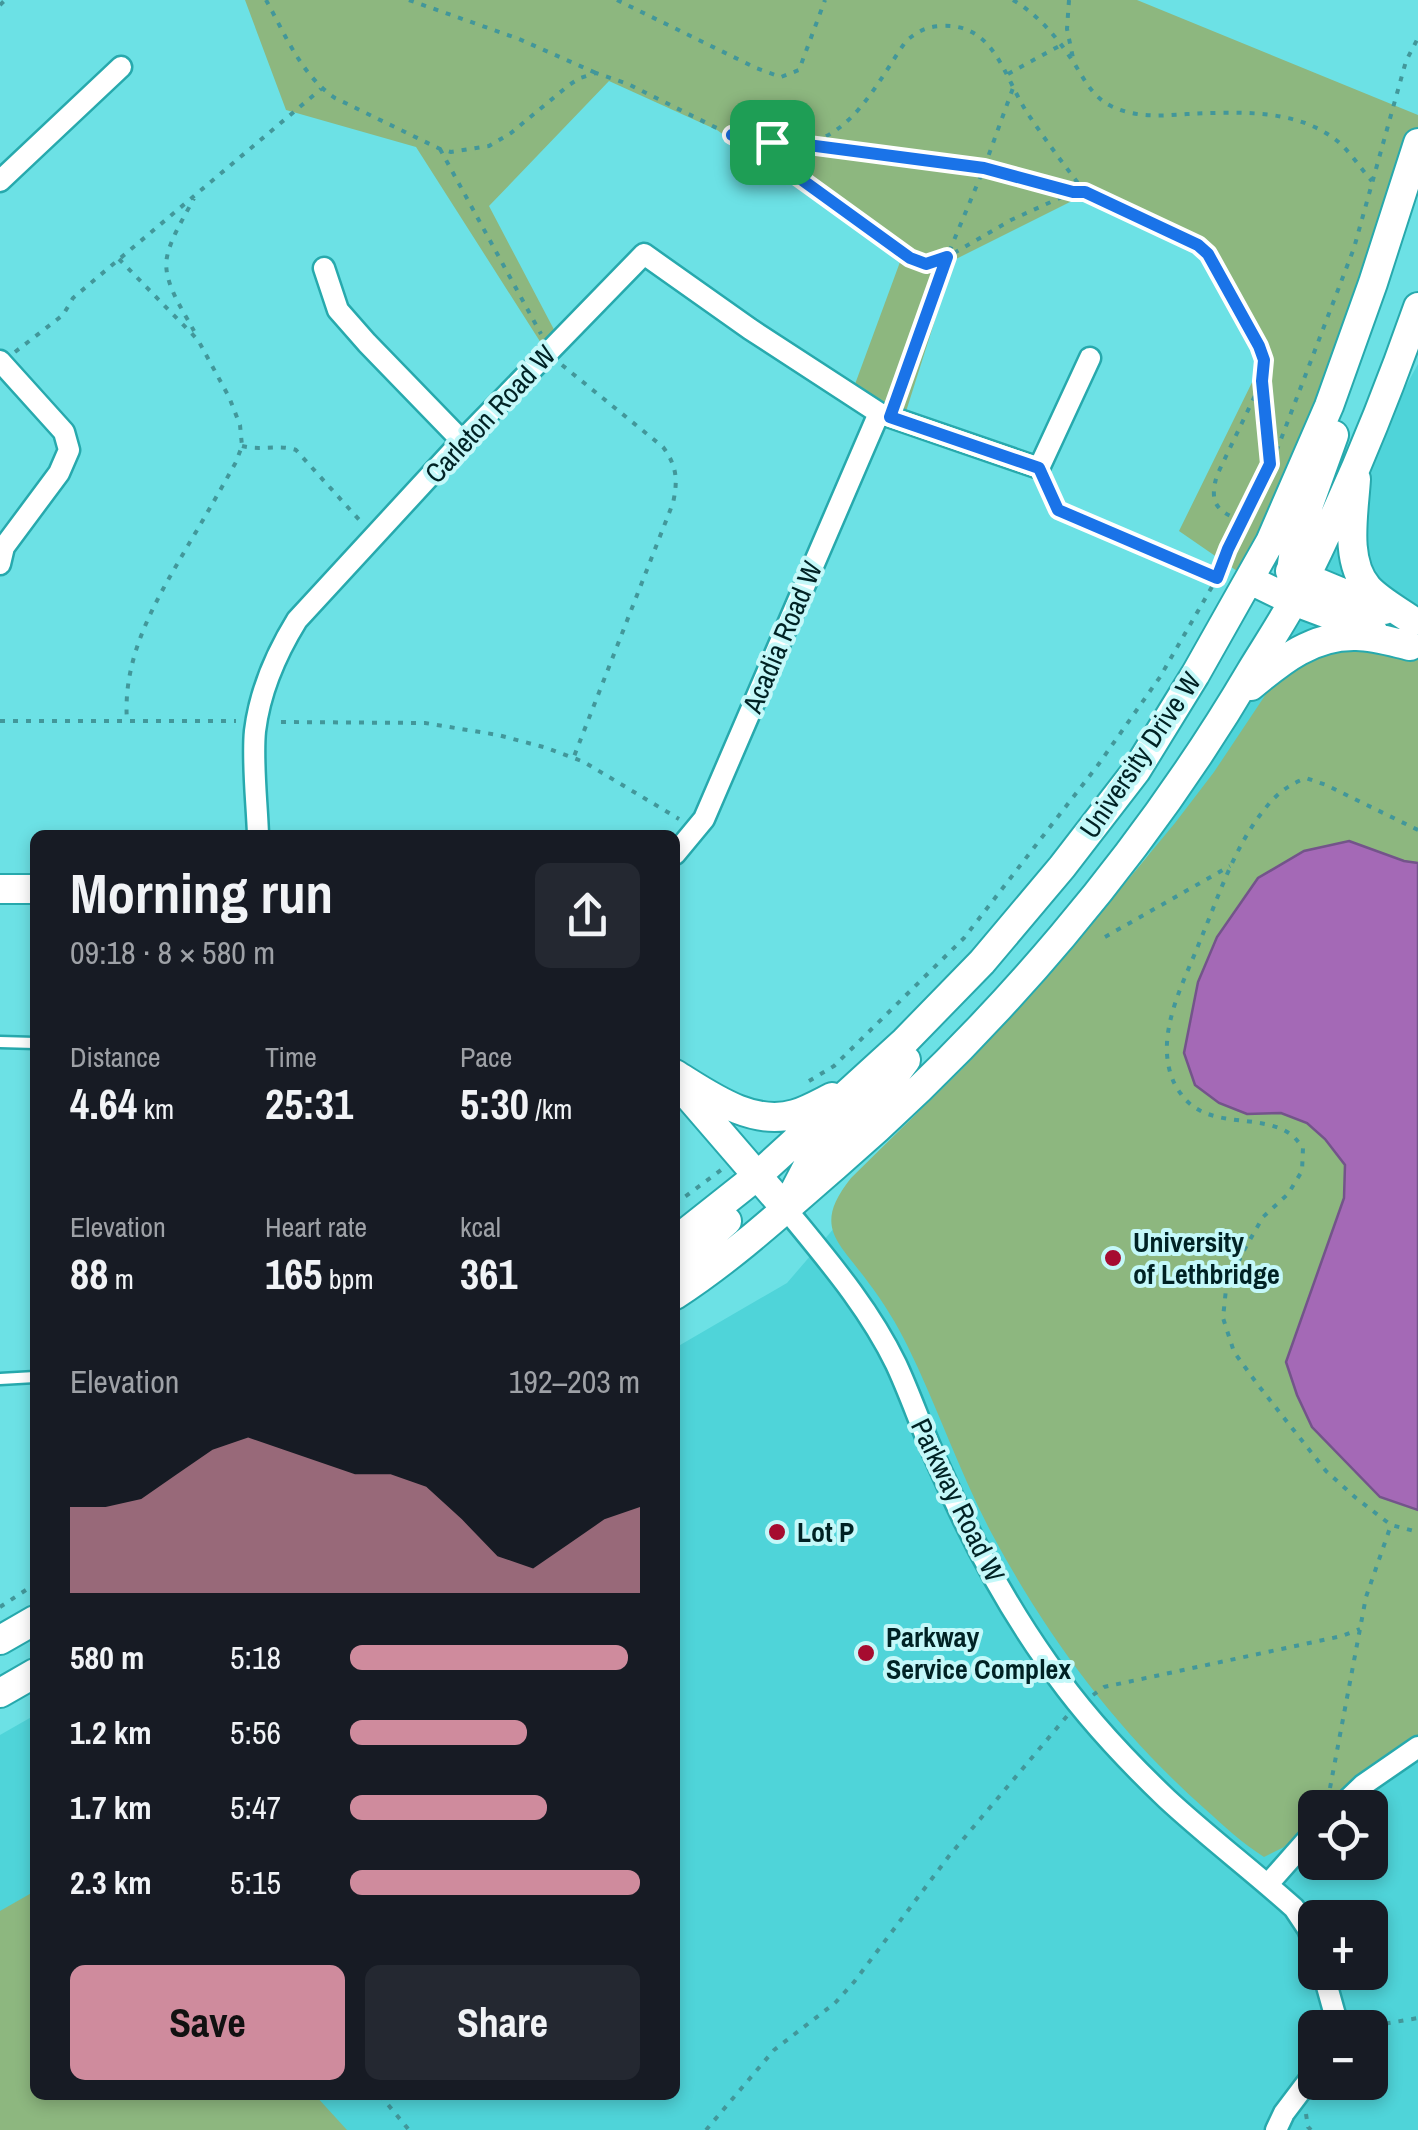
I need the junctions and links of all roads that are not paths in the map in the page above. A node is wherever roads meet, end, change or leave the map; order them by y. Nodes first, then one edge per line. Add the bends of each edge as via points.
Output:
1 (121, 67) dead end
2 (1418, 143) edge
3 (0, 181) edge
4 (324, 268) dead end
5 (1374, 284) junction
6 (1418, 308) edge
7 (1090, 358) dead end
8 (2, 363) edge
9 (885, 415) junction
10 (462, 442) junction
11 (1356, 465) junction
12 (0, 564) edge
13 (1256, 569) junction
14 (1296, 584) junction
15 (1415, 635) edge
16 (1235, 699) junction
17 (258, 830) edge
18 (680, 848) edge
19 (30, 888) edge
20 (0, 889) edge
21 (982, 962) junction
22 (0, 1042) edge
23 (30, 1042) edge
24 (864, 1079) junction
25 (680, 1081) edge
26 (680, 1084) edge
27 (758, 1176) junction
28 (786, 1209) junction
29 (680, 1237) edge
30 (680, 1263) edge
31 (680, 1292) edge
32 (30, 1377) edge
33 (0, 1379) edge
34 (30, 1623) edge
35 (0, 1640) edge
36 (30, 1676) edge
37 (0, 1693) edge
38 (1418, 1747) edge
39 (1351, 1790) edge
40 (1298, 1850) edge
41 (1268, 1884) junction
42 (1298, 1914) edge
43 (1298, 2094) edge
44 (1276, 2130) edge

1 - 3 street
2 - 5 main road, University Drive W
4 - 10 street via 338,310
5 - 13 main road, University Drive W via 1329,406
5 - 14 main road via 1342,413 1295,543
6 - 11 main road, University Drive W
7 - 9 street via 1039,468
8 - 12 street via 64,432 69,450
9 - 10 street, Carleton Road W via 644,254
9 - 18 street, Acadia Road W via 704,818
10 - 17 street, Carleton Road W via 279,649 254,733
11 - 14 main road, University Drive W
11 - 15 main road via 1352,531 1359,574
13 - 14 main road
13 - 21 main road, University Drive W via 1136,771
14 - 15 main road
14 - 16 main road, University Drive W
15 - 16 main road via 1330,638 1284,658
16 - 28 main road, University Drive W via 1180,784 1040,960 890,1118
19 - 20 main road
21 - 24 main road, University Drive W
21 - 28 main road via 894,1076 809,1163
22 - 23 lane
24 - 25 main road via 809,1109 772,1117 724,1104
24 - 27 main road, University Drive W
26 - 27 main road
27 - 28 main road
27 - 29 main road, University Drive W
27 - 30 main road via 754,1192
28 - 31 main road, University Drive W
28 - 41 street, Parkway Road W via 868,1315 998,1584 1046,1661 1168,1800
32 - 33 lane
34 - 35 main road
36 - 37 main road
38 - 39 street
40 - 41 street
41 - 42 street, Parkway Road W
43 - 44 street

